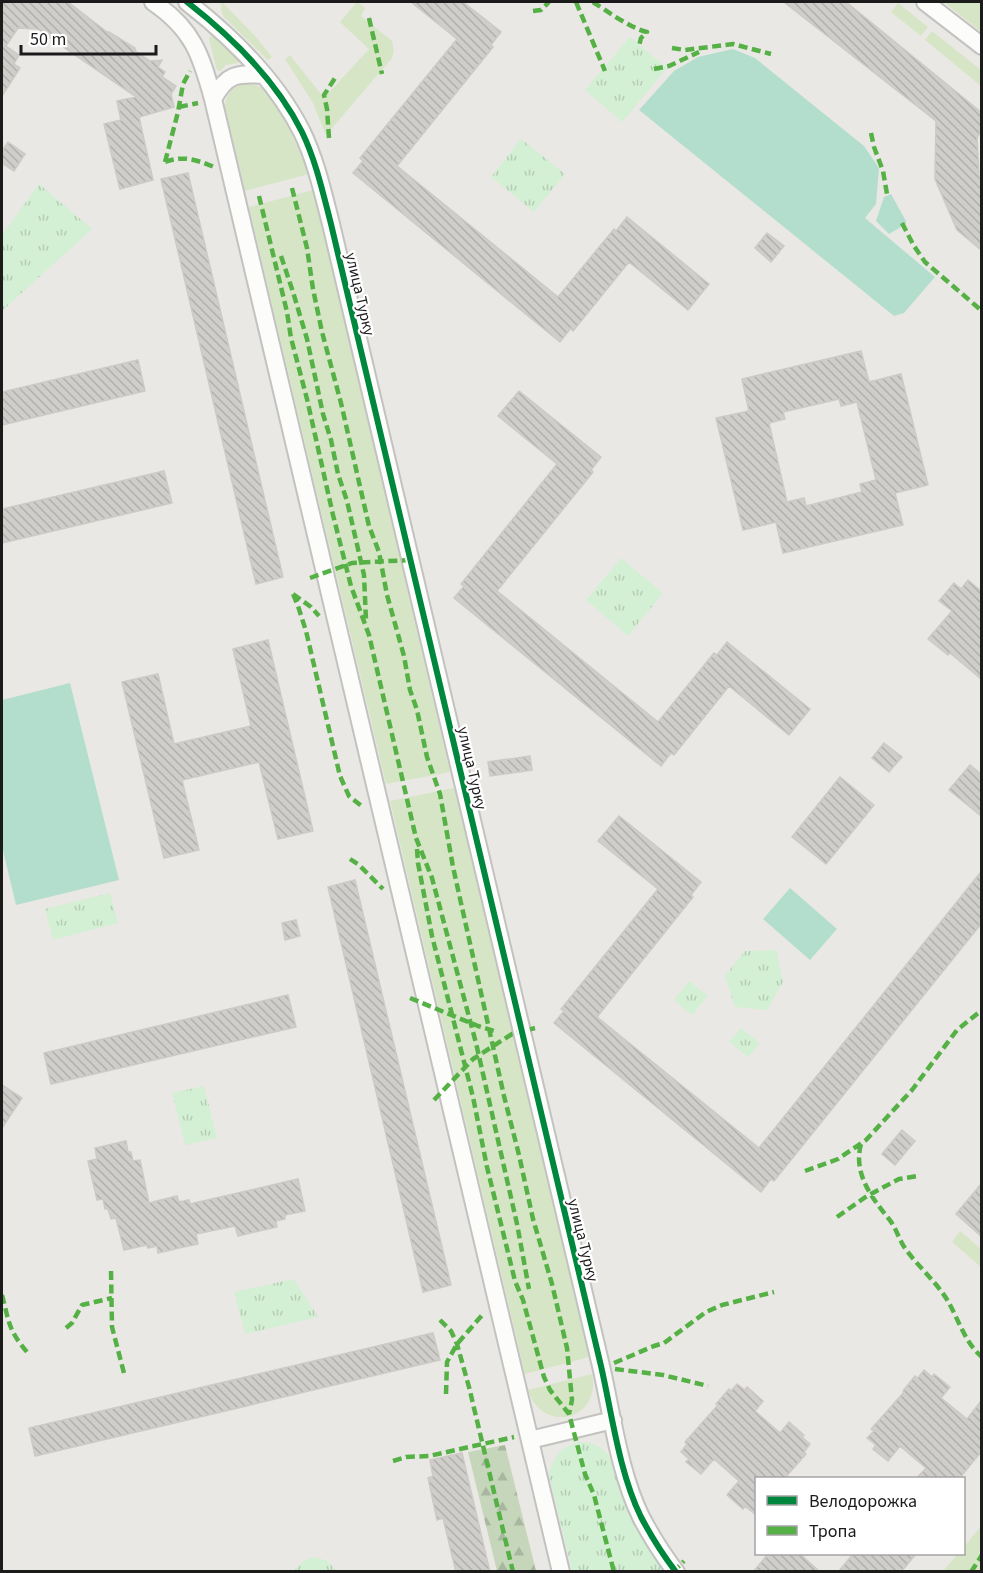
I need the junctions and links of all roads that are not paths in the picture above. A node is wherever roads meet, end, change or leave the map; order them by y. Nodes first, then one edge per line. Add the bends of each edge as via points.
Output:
1 (153, 2) edge
2 (187, 2) edge
3 (926, 2) edge
4 (981, 46) edge
5 (264, 75) junction
6 (213, 99) junction
7 (613, 1420) junction
8 (530, 1440) junction
9 (561, 1572) edge
10 (676, 1572) edge

1 - 6 street via 188,33 203,64
2 - 5 street, улица Турку via 238,45
3 - 4 street
5 - 6 street via 231,77
5 - 7 street, улица Турку via 303,133 320,181
6 - 8 street
7 - 8 street
7 - 10 street, улица Турку via 623,1467 641,1517
8 - 9 street

